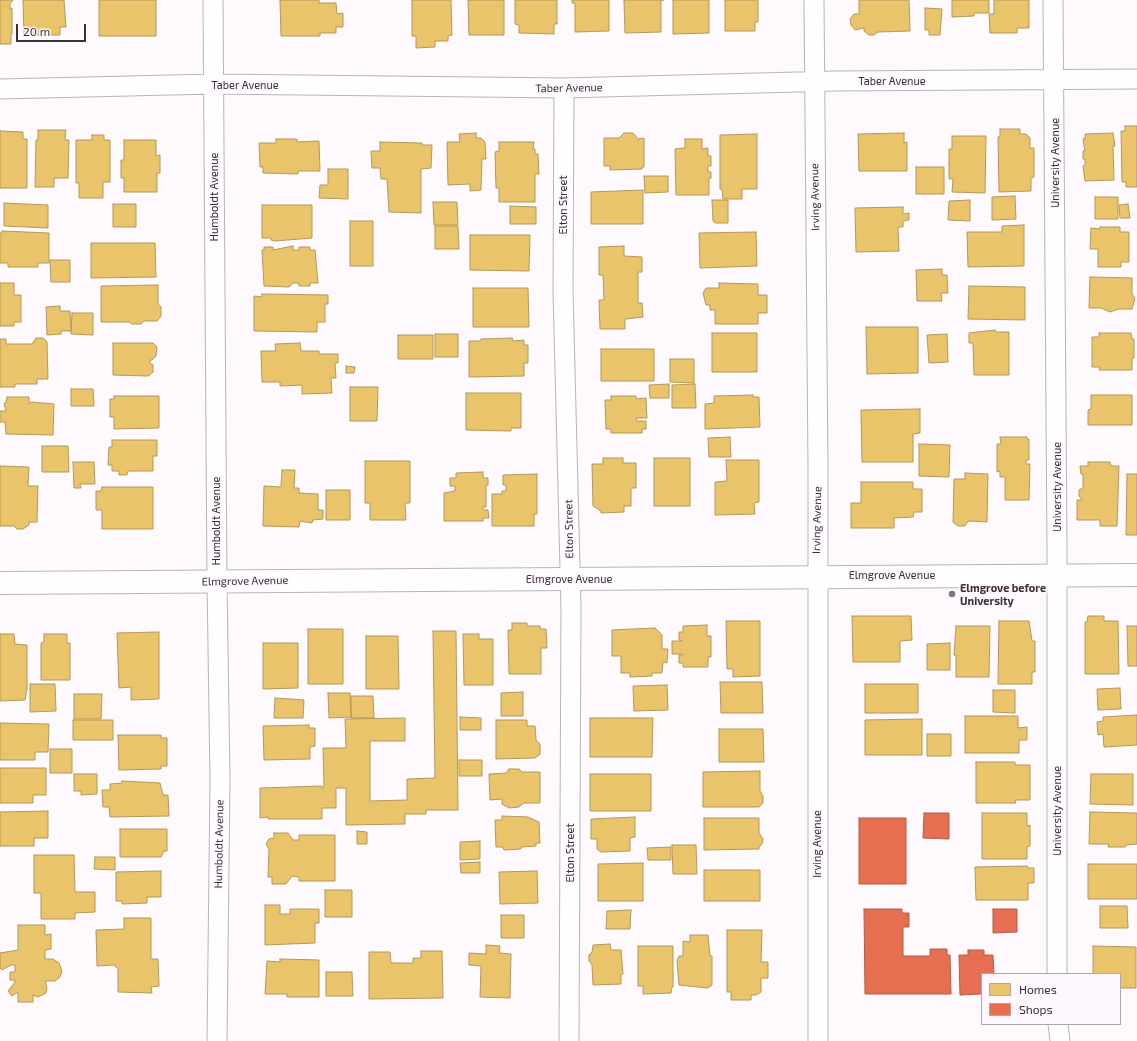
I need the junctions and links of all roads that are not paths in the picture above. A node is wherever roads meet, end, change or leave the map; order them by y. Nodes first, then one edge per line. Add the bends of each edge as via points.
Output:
1 (213, 0) edge
2 (814, 0) edge
3 (1053, 0) edge
4 (1137, 79) edge
5 (1053, 80) junction
6 (813, 82) junction
7 (214, 84) junction
8 (564, 88) junction
9 (0, 89) edge
10 (1057, 574) junction
11 (1137, 575) edge
12 (817, 576) junction
13 (570, 579) junction
14 (217, 581) junction
15 (0, 583) edge
16 (1057, 973) edge
17 (1058, 1025) edge
18 (217, 1041) edge
19 (569, 1041) edge
20 (818, 1041) edge
21 (1060, 1041) edge

1 - 7 street, Humboldt Avenue
2 - 6 street, Irving Avenue
3 - 5 street, University Avenue
4 - 5 street, Taber Avenue
5 - 6 street, Taber Avenue
5 - 10 street, University Avenue
6 - 8 street, Taber Avenue
6 - 12 street, Irving Avenue
7 - 8 street, Taber Avenue
7 - 9 street, Taber Avenue
7 - 14 street, Humboldt Avenue
8 - 13 street, Elton Street via 563,290
10 - 11 street, Elmgrove Avenue
10 - 12 street, Elmgrove Avenue
10 - 16 street, University Avenue
12 - 13 street, Elmgrove Avenue
12 - 20 street, Irving Avenue
13 - 14 street, Elmgrove Avenue
13 - 19 street, Elton Street
14 - 15 street, Elmgrove Avenue
14 - 18 street, Humboldt Avenue via 220,780
17 - 21 street

